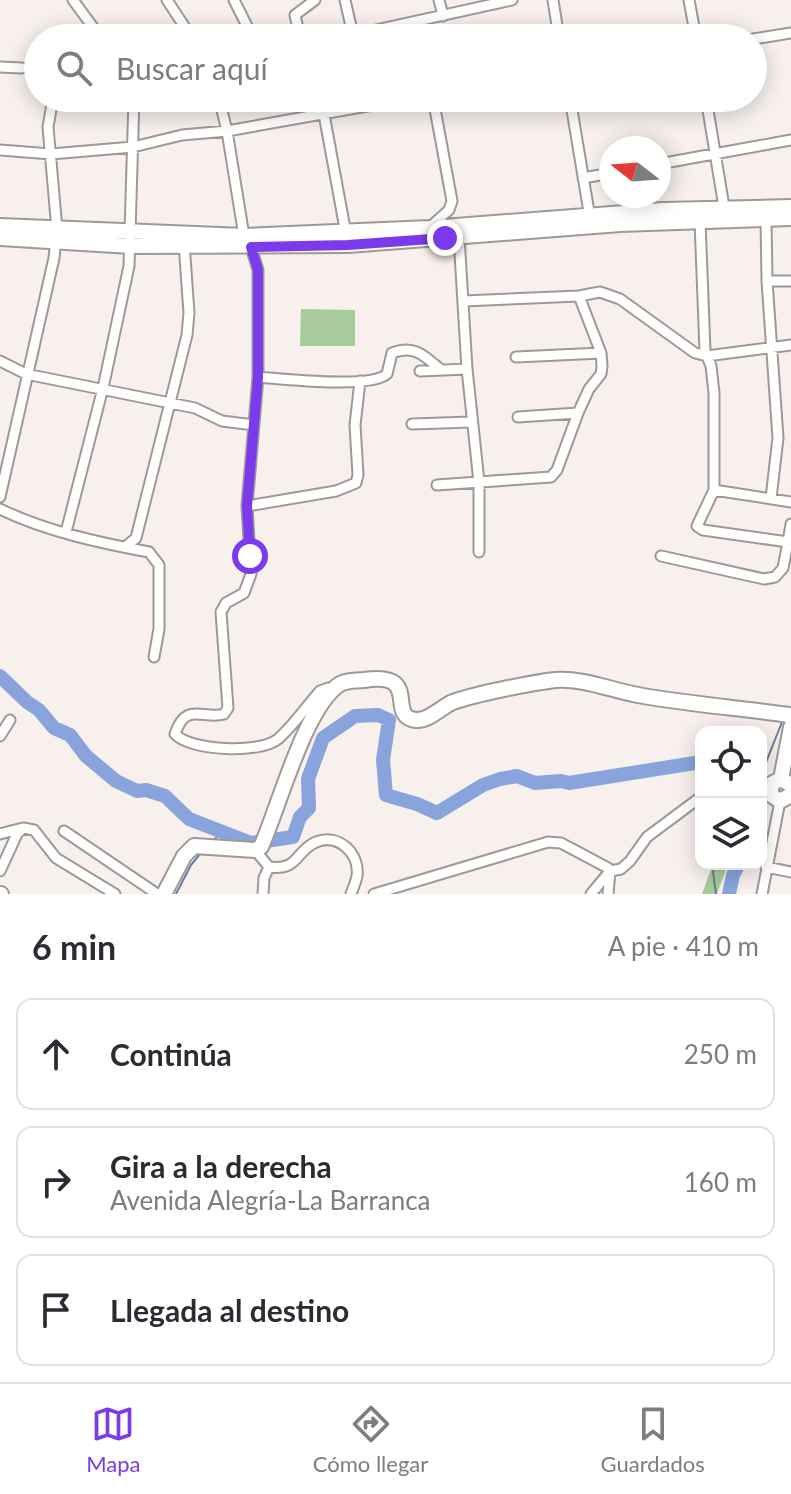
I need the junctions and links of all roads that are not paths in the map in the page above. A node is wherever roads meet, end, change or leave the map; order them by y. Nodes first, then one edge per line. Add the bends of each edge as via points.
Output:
1 (73, 0) edge
2 (167, 0) edge
3 (234, 0) edge
4 (315, 0) edge
5 (345, 0) edge
6 (439, 0) edge
7 (512, 0) edge
8 (553, 0) edge
9 (689, 0) edge
10 (443, 16) junction
11 (413, 23) joint
12 (91, 24) edge
13 (183, 24) edge
14 (246, 24) edge
15 (297, 24) edge
16 (350, 24) edge
17 (408, 24) edge
18 (557, 24) edge
19 (693, 24) edge
20 (791, 33) edge
21 (767, 37) edge
22 (0, 67) edge
23 (22, 68) dead end
24 (51, 112) edge
25 (134, 112) edge
26 (222, 112) edge
27 (331, 112) edge
28 (436, 112) edge
29 (572, 112) edge
30 (708, 112) edge
31 (325, 113) junction
32 (227, 131) junction
33 (791, 140) edge
34 (133, 147) junction
35 (0, 150) edge
36 (51, 154) junction
37 (715, 154) junction
38 (671, 162) edge
39 (599, 175) edge
40 (583, 178) junction
41 (791, 207) edge
42 (766, 213) junction
43 (725, 214) junction
44 (791, 218) edge
45 (590, 220) junction
46 (700, 221) junction
47 (0, 226) edge
48 (425, 233) junction
49 (55, 236) junction
50 (459, 237) junction
51 (0, 238) edge
52 (131, 239) junction
53 (347, 239) junction
54 (185, 240) junction
55 (247, 242) junction
56 (767, 281) junction
57 (791, 281) edge
58 (579, 296) junction
59 (464, 301) junction
60 (791, 345) edge
61 (772, 346) junction
62 (601, 353) junction
63 (707, 356) junction
64 (516, 357) dead end
65 (0, 361) edge
66 (467, 369) junction
67 (441, 370) junction
68 (420, 371) dead end
69 (26, 374) junction
70 (258, 377) junction
71 (360, 381) junction
72 (103, 388) junction
73 (170, 403) junction
74 (578, 413) junction
75 (518, 417) dead end
76 (471, 422) junction
77 (412, 424) dead end
78 (254, 425) junction
79 (5, 441) edge
80 (479, 482) junction
81 (437, 485) dead end
82 (714, 490) junction
83 (0, 497) edge
84 (771, 498) junction
85 (791, 502) edge
86 (247, 506) junction
87 (0, 509) edge
88 (791, 524) edge
89 (66, 532) junction
90 (788, 542) junction
91 (125, 547) junction
92 (479, 552) dead end
93 (661, 556) dead end
94 (154, 657) dead end
95 (334, 690) junction
96 (791, 718) edge
97 (10, 720) dead end
98 (791, 727) edge
99 (0, 736) edge
100 (786, 782) edge
101 (786, 798) edge
102 (695, 801) edge
103 (23, 828) junction
104 (64, 831) dead end
105 (1, 832) edge
106 (255, 850) junction
107 (767, 864) edge
108 (269, 867) junction
109 (767, 867) edge
110 (766, 870) edge
111 (0, 871) edge
112 (610, 871) junction
113 (791, 872) edge
114 (115, 894) edge
115 (157, 894) edge
116 (164, 894) edge
117 (263, 894) edge
118 (351, 894) edge
119 (374, 894) edge
120 (591, 894) edge
121 (608, 894) edge
122 (762, 894) edge

1 - 12 street
2 - 13 street
3 - 14 street
4 - 15 street via 295,15
5 - 16 street
6 - 10 street
7 - 10 street
8 - 18 street
9 - 19 street
10 - 11 street
11 - 17 street
20 - 21 street
22 - 23 street
24 - 36 street
25 - 34 street
26 - 32 street
27 - 31 street
28 - 48 street via 452,201
29 - 40 street
30 - 37 street
31 - 32 street
31 - 53 street
32 - 34 street
32 - 55 street
33 - 37 street
34 - 36 street
34 - 52 street
35 - 36 street
36 - 49 street
37 - 38 street
37 - 43 street
39 - 40 street
40 - 45 street
41 - 42 main road
42 - 43 main road
42 - 44 main road
42 - 56 street
43 - 45 main road
43 - 46 main road
45 - 46 main road
45 - 48 main road
45 - 50 main road
46 - 63 street
47 - 49 main road
48 - 50 main road
48 - 53 main road
49 - 51 main road
49 - 52 main road
49 - 69 street
50 - 59 street
52 - 54 main road
52 - 72 street
53 - 55 main road
54 - 55 main road
54 - 73 street via 187,335
55 - 70 street via 258,270
56 - 57 street
56 - 61 street
58 - 59 street
58 - 62 street
58 - 63 street via 600,292 620,299 690,351
59 - 66 street
60 - 61 street
61 - 63 street
61 - 84 street via 778,438
62 - 64 street
62 - 74 street via 601,374
63 - 82 street via 714,393
65 - 69 street
66 - 67 street
66 - 76 street
67 - 68 street
67 - 71 street via 416,350 405,349 392,353 385,377
69 - 72 street
69 - 79 street
70 - 71 street
70 - 78 street
71 - 86 street via 356,483
72 - 73 street
72 - 89 street
73 - 78 street via 222,421
73 - 91 street via 136,538
74 - 75 street
74 - 80 street via 551,477
76 - 77 street
76 - 80 street
78 - 86 street
79 - 83 street
80 - 81 street
80 - 92 street
82 - 84 street
82 - 90 street via 697,526
84 - 85 street
86 - 95 street via 251,574 244,593 226,603 220,619 228,708 216,716 191,713 175,734 197,746 258,748 276,741 320,691
87 - 89 street
88 - 90 street
89 - 91 street
90 - 93 street via 783,568 764,579
91 - 94 street via 149,552 159,565
95 - 96 main road via 345,682 392,679 403,712 417,720 456,701 569,680
95 - 106 main road via 310,721 272,823
97 - 99 street
98 - 100 main road
100 - 101 main road via 771,784 770,790 771,795
101 - 107 street
102 - 112 street via 647,837 621,869
103 - 105 street
103 - 111 street
103 - 114 street via 34,830 56,858
104 - 115 street
106 - 108 street
106 - 116 main road via 194,846
108 - 117 street
108 - 118 street via 282,869 294,863 313,843 338,842 356,861
109 - 113 street
110 - 122 street
112 - 119 street via 561,843 548,842
112 - 120 street
112 - 121 street

